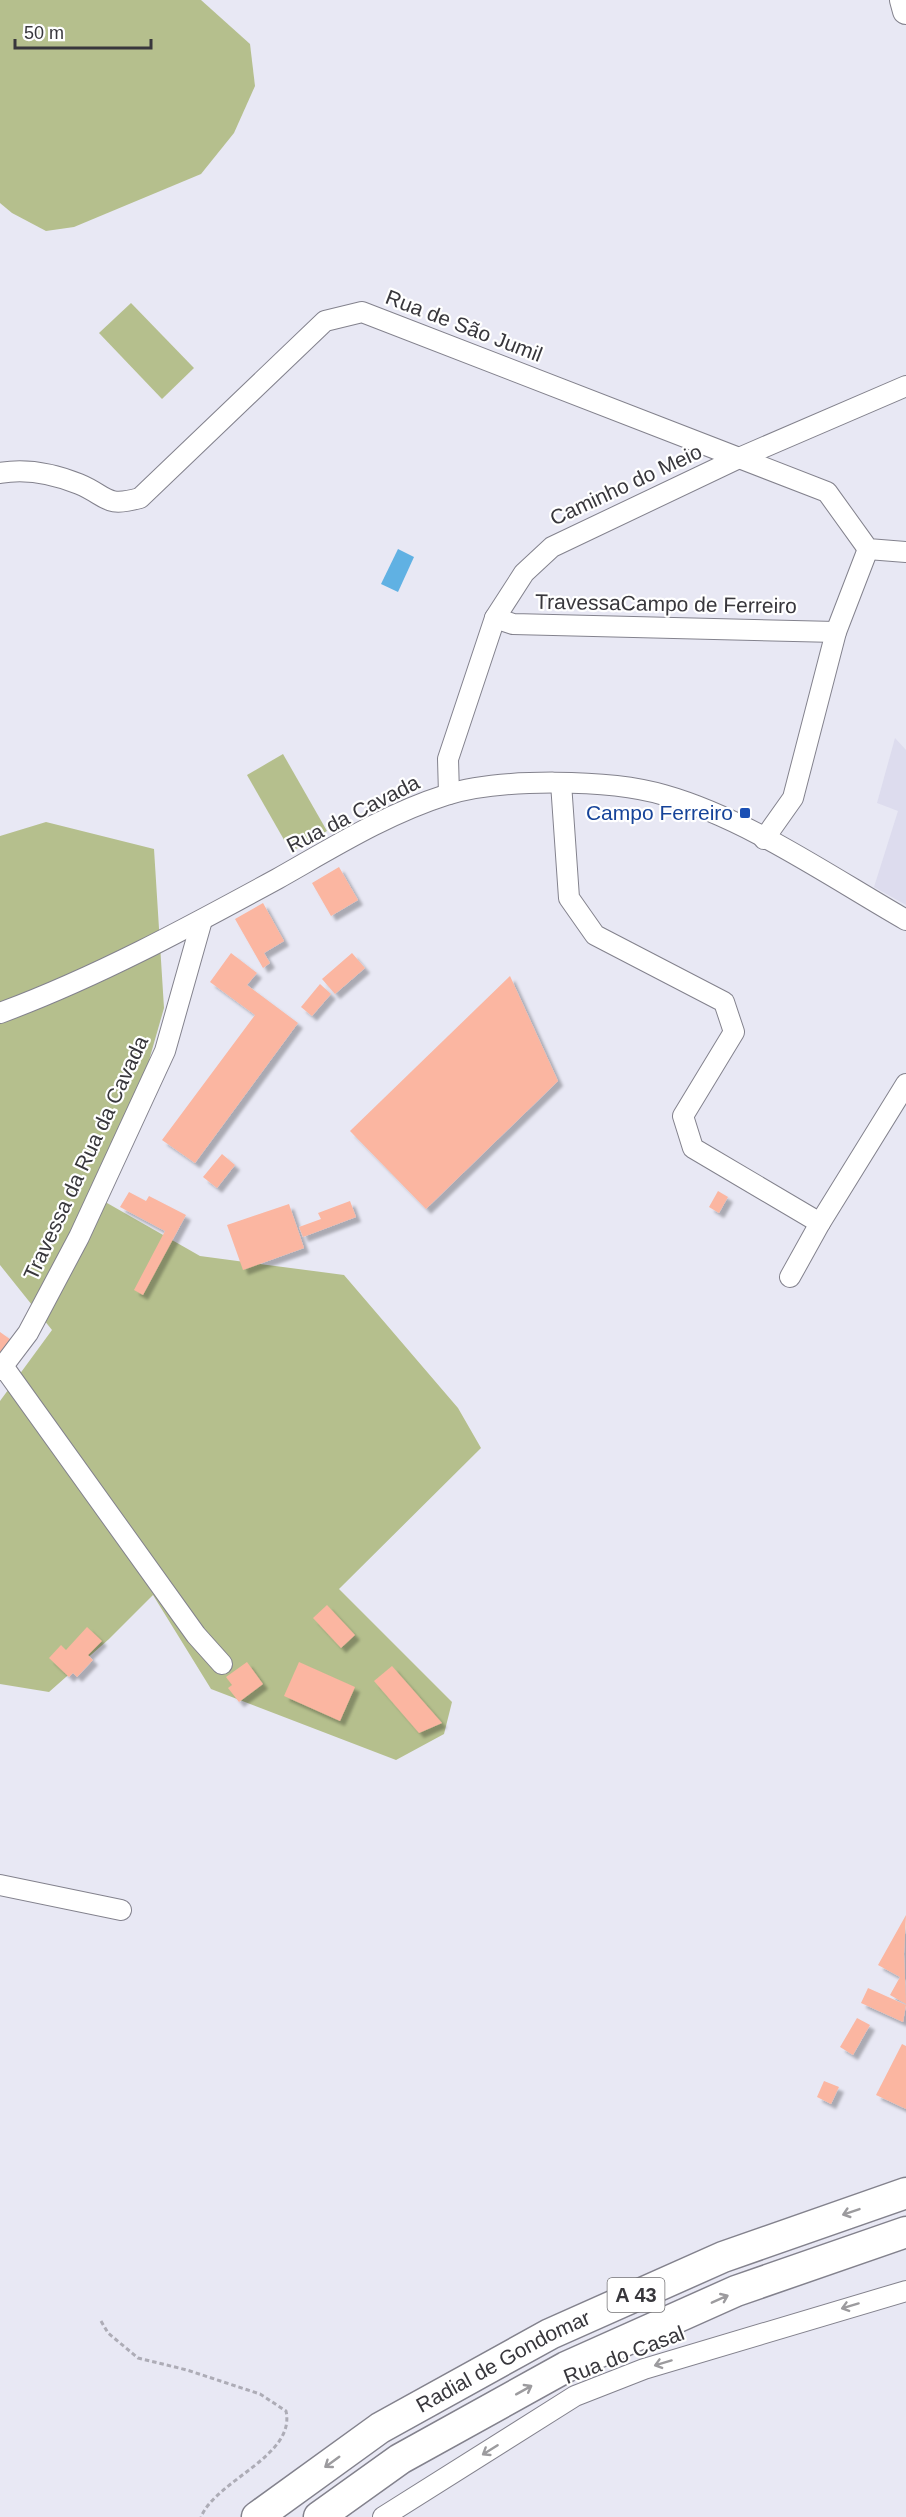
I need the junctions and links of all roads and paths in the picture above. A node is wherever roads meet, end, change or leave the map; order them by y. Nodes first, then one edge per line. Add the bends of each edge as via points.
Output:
1 (903, 0) edge
2 (906, 11) edge
3 (906, 386) edge
4 (739, 458) junction
5 (0, 473) edge
6 (868, 549) junction
7 (906, 552) edge
8 (495, 618) junction
9 (836, 632) junction
10 (561, 783) junction
11 (449, 794) junction
12 (765, 839) junction
13 (202, 920) junction
14 (906, 920) edge
15 (0, 1013) edge
16 (906, 1084) edge
17 (820, 1223) junction
18 (790, 1277) dead end
19 (2, 1368) edge
20 (222, 1664) dead end
21 (0, 1885) edge
22 (121, 1910) dead end
23 (906, 2193) edge
24 (906, 2232) edge
25 (906, 2291) edge
26 (101, 2321) dead end
27 (201, 2517) edge
28 (257, 2517) edge
29 (319, 2517) edge
30 (383, 2517) edge

1 - 2 main road
3 - 4 street, Caminho do Meio
4 - 5 street, Rua de São Jumil via 362,312 325,321 140,498 122,503 104,500 57,477 37,472
4 - 6 street, Rua de São Jumil via 827,492
4 - 8 street, Caminho do Meio via 552,547 524,573
6 - 7 street
6 - 9 street
8 - 9 street, TravessaCampo de Ferreiro via 513,624
8 - 11 street, Caminho do Meio via 448,759
9 - 12 street via 793,798
10 - 11 street, Rua da Cavada
10 - 12 street, Rua da Cavada via 609,785 663,794
10 - 17 street via 568,898 595,935 724,1002 734,1032 683,1116 693,1148
11 - 13 street, Rua da Cavada via 401,811
12 - 14 street, Rua da Cavada
13 - 15 street, Rua da Cavada via 62,990
13 - 19 street, Travessa da Rua da Cavada via 165,1051 79,1237 27,1333
16 - 17 street
17 - 18 street
19 - 20 street via 196,1635
21 - 22 street
23 -> 28 highway, Radial de Gondomar / A 43 via 701,2266 550,2334 380,2428
29 -> 24 highway, Radial de Gondomar / A 43 via 400,2459 577,2362 736,2291
25 -> 30 street, Rua do Casal via 644,2369 575,2396
26 - 27 path via 108,2333 138,2358 260,2394 285,2411 288,2423 277,2445 229,2486

